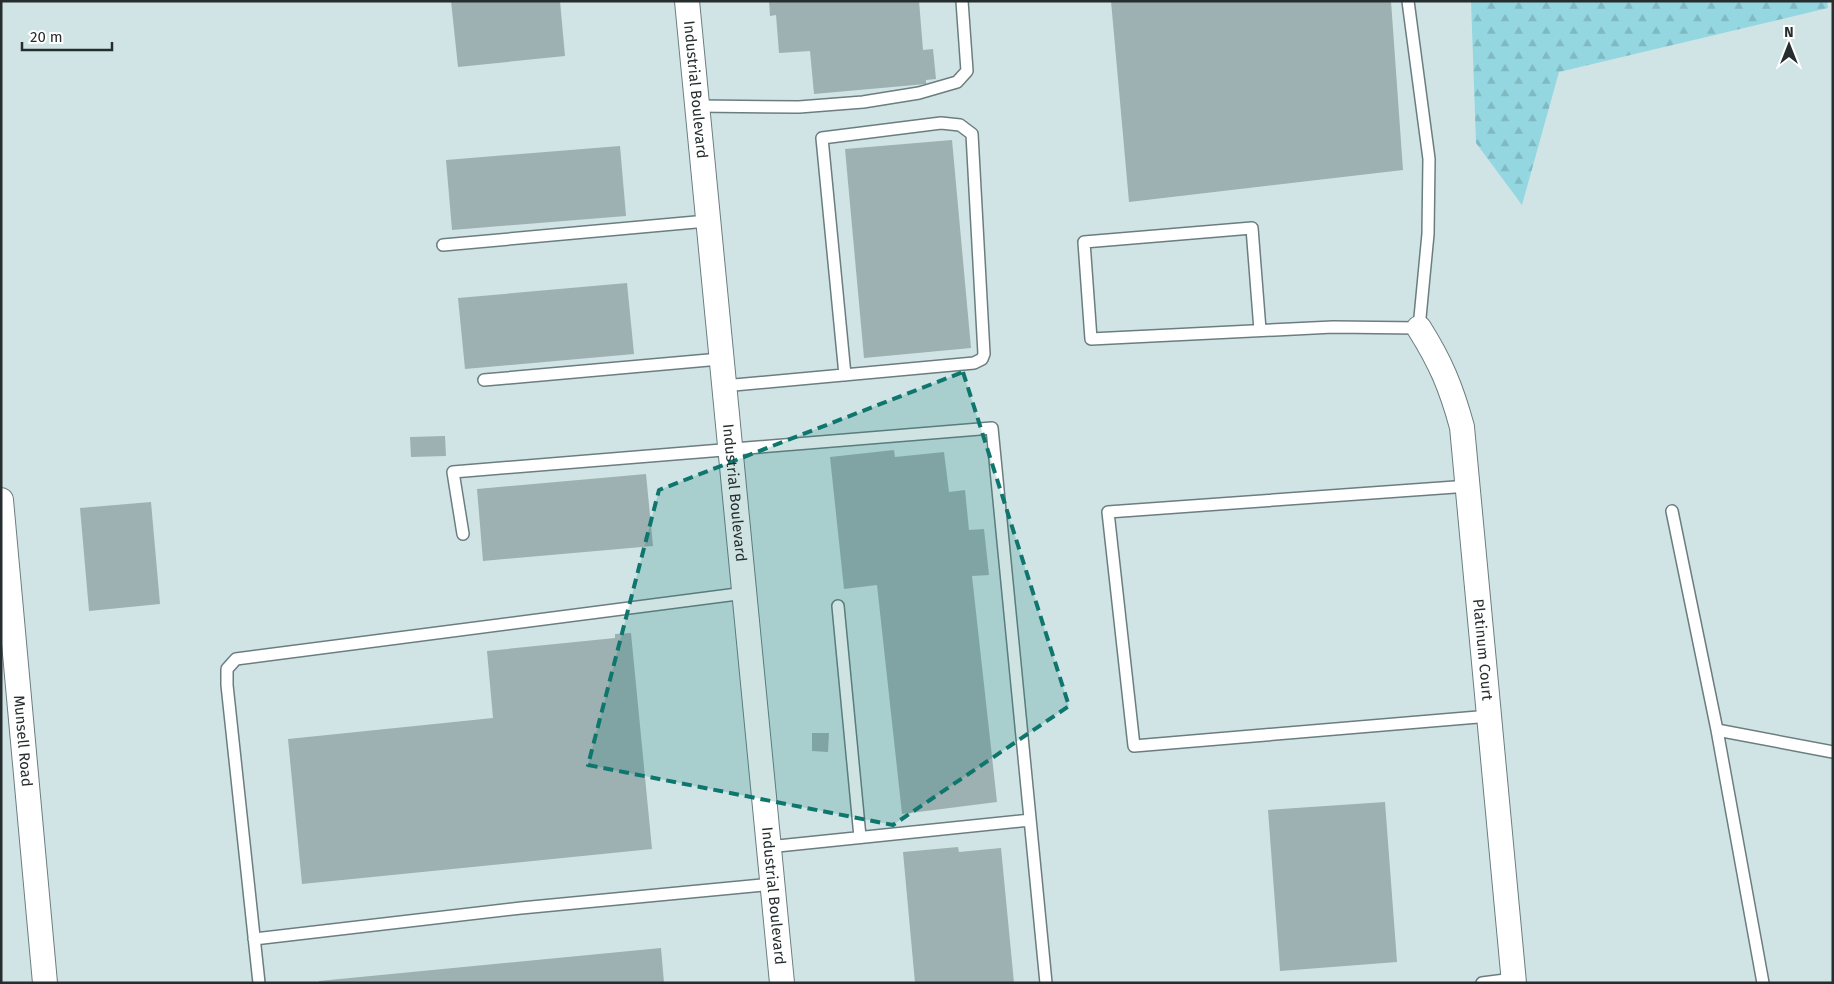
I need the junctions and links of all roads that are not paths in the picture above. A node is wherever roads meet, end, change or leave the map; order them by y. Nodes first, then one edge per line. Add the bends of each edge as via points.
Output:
1 (687, 1) edge
2 (962, 1) edge
3 (1408, 1) edge
4 (697, 106) junction
5 (707, 221) junction
6 (443, 245) dead end
7 (1419, 328) junction
8 (1260, 330) junction
9 (720, 359) junction
10 (845, 375) junction
11 (484, 380) dead end
12 (723, 386) junction
13 (730, 450) junction
14 (1469, 486) junction
15 (1, 500) edge
16 (1672, 511) dead end
17 (463, 534) dead end
18 (745, 593) junction
19 (838, 606) dead end
20 (1490, 716) junction
21 (1717, 730) junction
22 (1833, 752) edge
23 (1030, 820) junction
24 (860, 837) junction
25 (768, 847) junction
26 (773, 884) junction
27 (254, 938) junction
28 (1514, 981) edge
29 (45, 983) edge
30 (259, 983) edge
31 (782, 983) edge
32 (1046, 983) edge
33 (1482, 983) edge
34 (1763, 983) edge

1 - 4 street, Industrial Boulevard
2 - 4 lane via 966,71 957,82 919,93 863,102 799,107
3 - 7 lane via 1429,159 1428,234
4 - 5 street, Industrial Boulevard
5 - 6 lane
5 - 9 street, Industrial Boulevard
7 - 8 lane
7 - 14 street, Platinum Court via 1439,359 1454,396 1462,426
8 - 8 lane via 1091,339 1084,242 1252,228
9 - 11 lane
9 - 12 street, Industrial Boulevard
10 - 10 lane via 974,364 982,359 972,134 960,125 941,123 822,138
10 - 12 lane
12 - 13 street, Industrial Boulevard
13 - 17 lane via 454,472
13 - 18 street, Industrial Boulevard
13 - 23 lane via 992,428
14 - 20 street, Platinum Court
14 - 20 lane via 1108,512 1134,746
15 - 29 street, Munsell Road
16 - 21 lane
18 - 25 street, Industrial Boulevard
18 - 27 lane via 236,660 227,669 227,684
19 - 24 lane
20 - 28 street, Platinum Court
21 - 22 lane
21 - 34 lane
23 - 24 lane
23 - 32 lane
24 - 25 lane
25 - 26 street, Industrial Boulevard
26 - 27 lane
26 - 31 street, Industrial Boulevard
27 - 30 lane
28 - 33 lane

